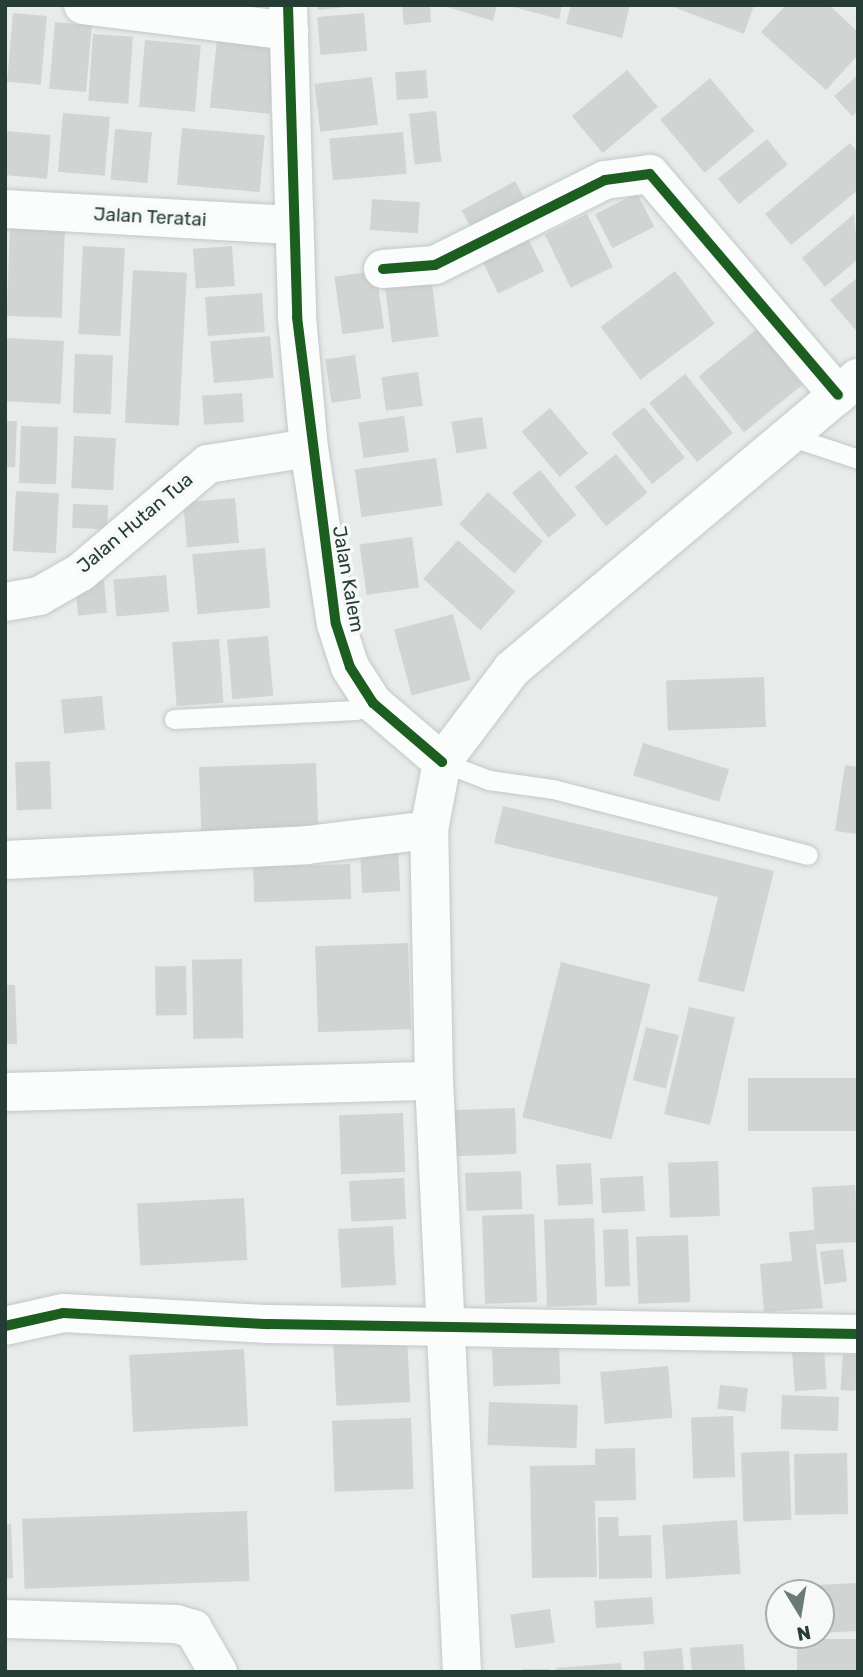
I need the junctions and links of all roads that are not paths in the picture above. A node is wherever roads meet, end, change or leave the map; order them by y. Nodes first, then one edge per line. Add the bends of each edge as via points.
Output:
1 (83, 5) edge
2 (289, 18) edge
3 (5, 209) edge
4 (295, 225) junction
5 (383, 269) dead end
6 (848, 386) edge
7 (792, 437) junction
8 (309, 448) junction
9 (858, 459) edge
10 (5, 602) edge
11 (373, 703) junction
12 (174, 719) dead end
13 (442, 762) junction
14 (429, 830) junction
15 (808, 855) dead end
16 (5, 860) edge
17 (434, 1081) junction
18 (5, 1092) edge
19 (5, 1326) edge
20 (443, 1327) junction
21 (858, 1334) edge
22 (5, 1619) edge
23 (218, 1672) edge
24 (462, 1672) edge

1 - 2 street
2 - 4 street, Jalan Kalem
3 - 4 street, Jalan Teratai
4 - 8 street, Jalan Kalem
5 - 6 street via 435,265 605,180 650,173
6 - 7 street
7 - 9 lane
7 - 13 street via 512,669
8 - 10 street, Jalan Hutan Tua via 208,464 81,572 39,596
8 - 11 street, Jalan Kalem via 336,624 350,667
11 - 12 lane via 356,710
11 - 13 street, Jalan Kalem
13 - 14 street
13 - 15 lane via 489,780 553,789
14 - 16 street via 307,845
14 - 17 street
17 - 18 street
17 - 20 street
19 - 20 street via 63,1313
20 - 21 street
20 - 24 street
22 - 23 street via 176,1624 193,1629

